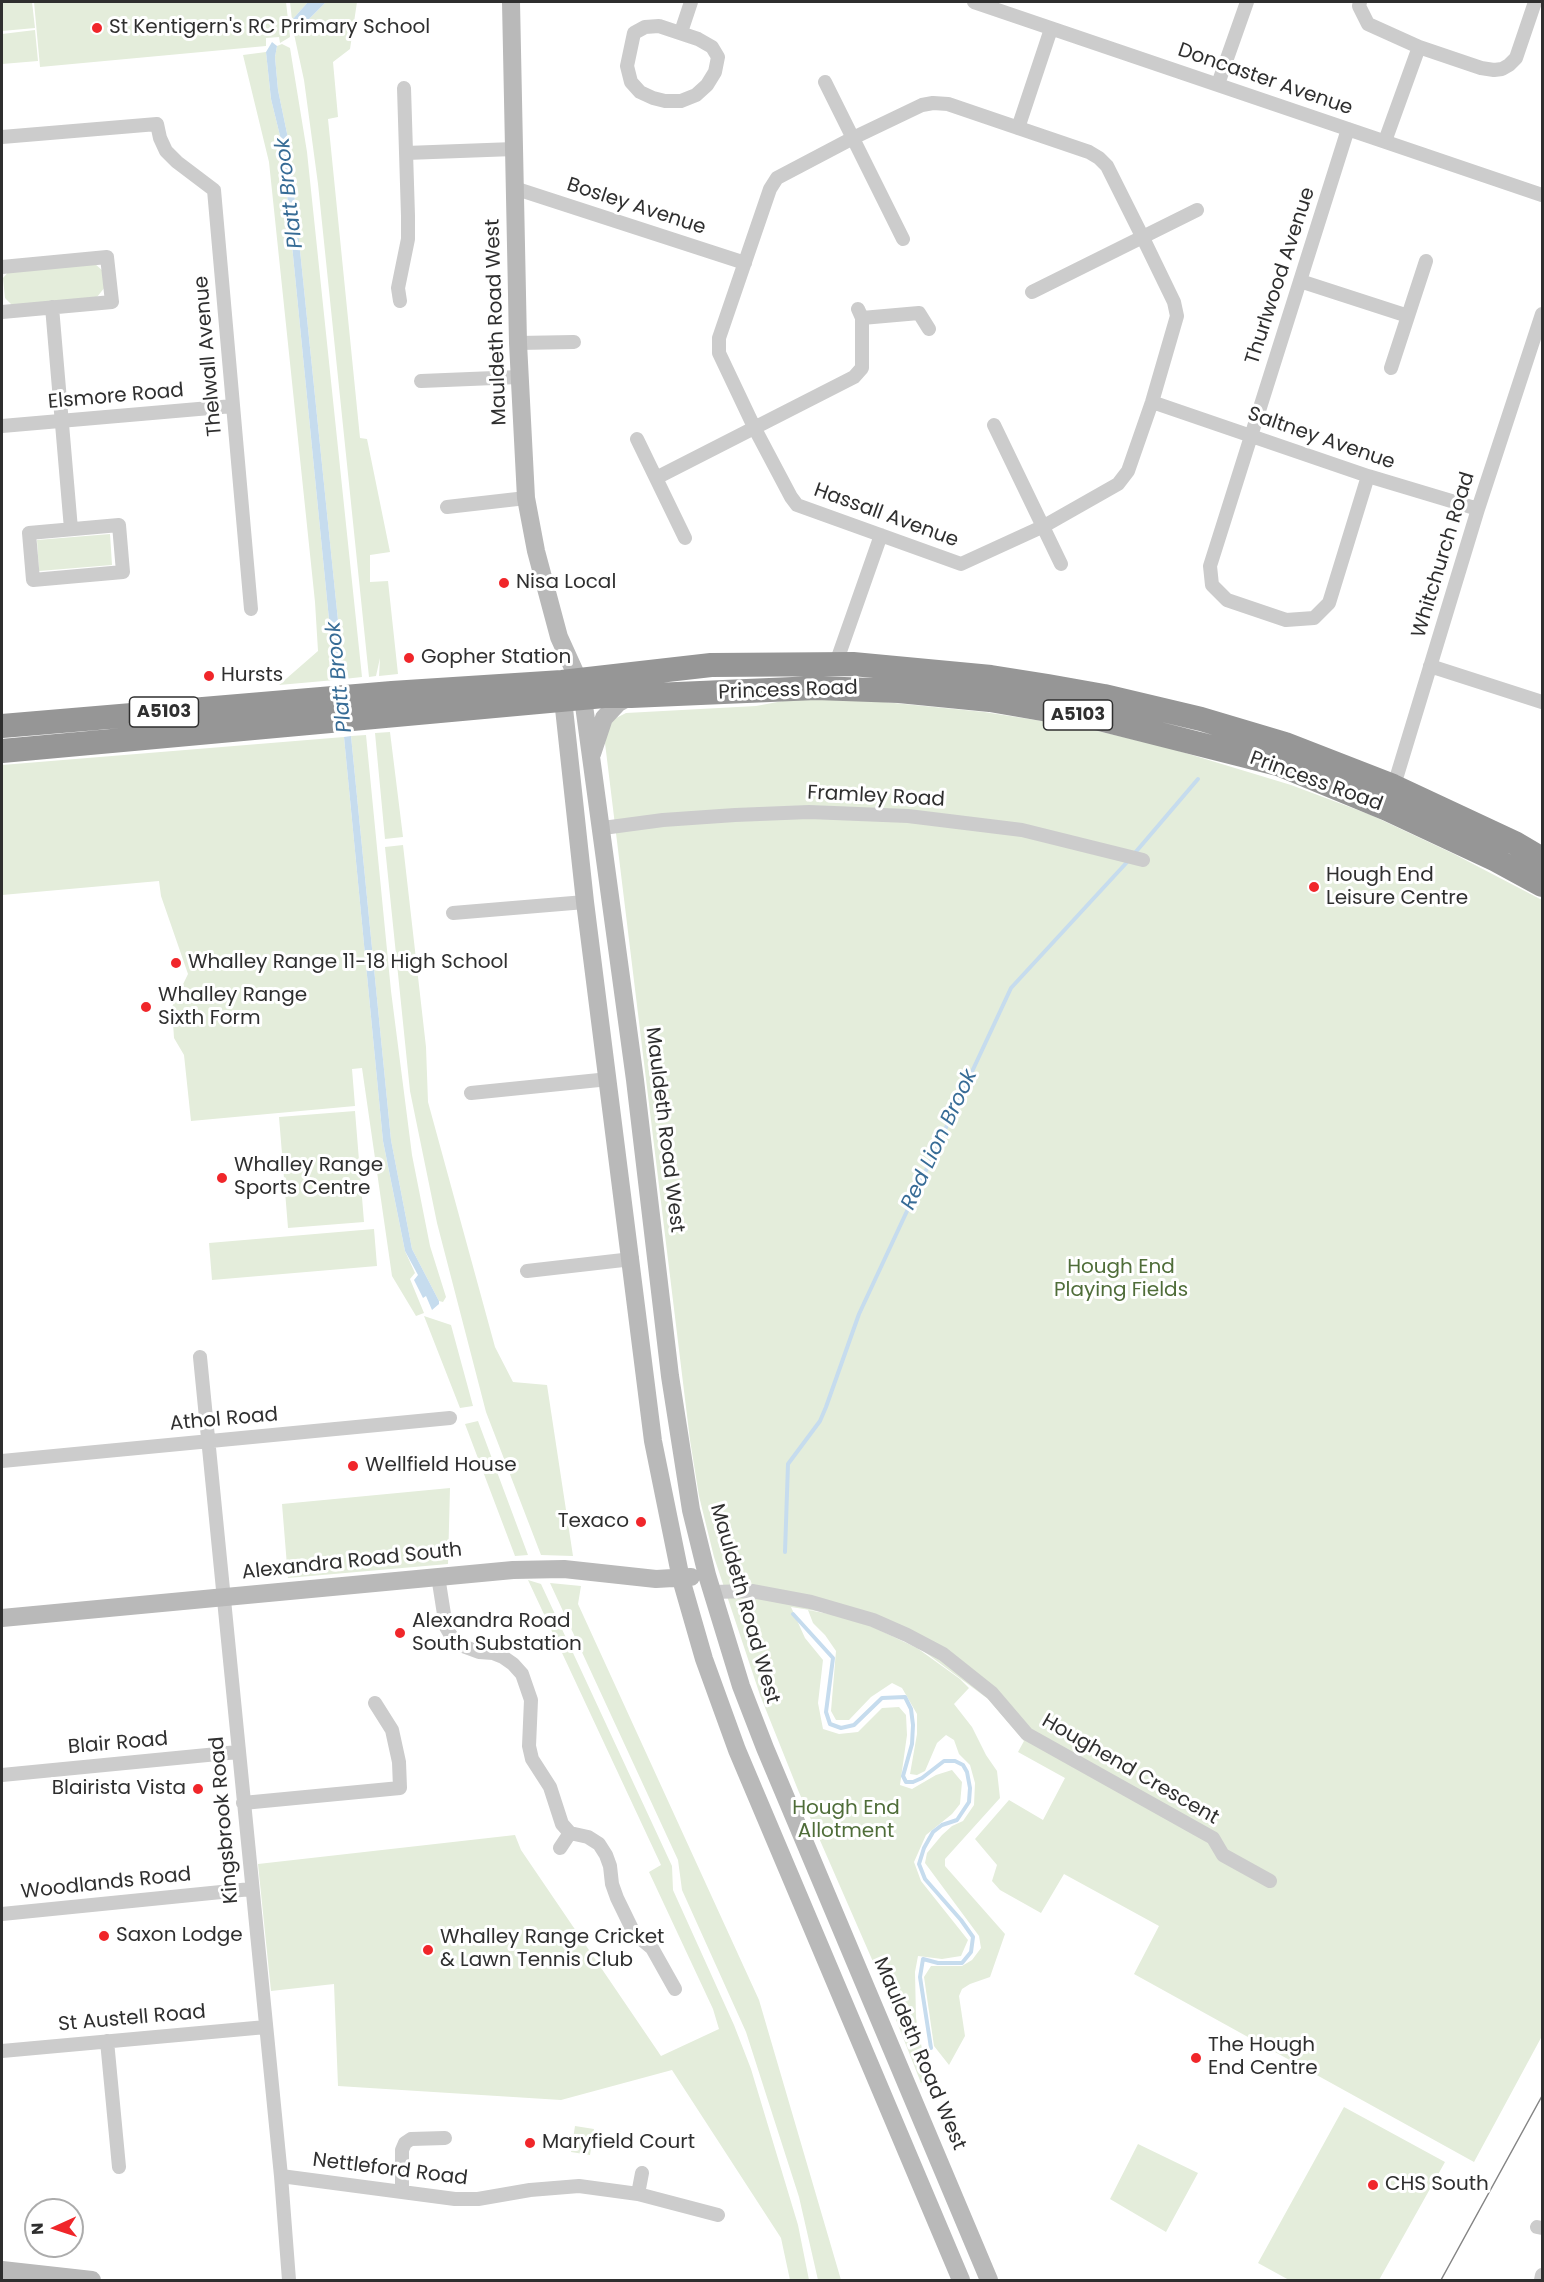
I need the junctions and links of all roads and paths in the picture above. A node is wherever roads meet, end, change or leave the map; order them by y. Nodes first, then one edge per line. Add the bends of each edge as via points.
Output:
1 (512, 2) edge
2 (691, 2) edge
3 (975, 2) edge
4 (1247, 2) edge
5 (1360, 2) edge
6 (1535, 2) edge
7 (1051, 29) junction
8 (681, 32) junction
9 (1419, 47) junction
10 (825, 82) dead end
11 (1218, 84) junction
12 (404, 88) dead end
13 (1018, 128) junction
14 (1348, 129) junction
15 (2, 137) edge
16 (853, 138) junction
17 (1385, 141) junction
18 (514, 149) junction
19 (406, 153) junction
20 (514, 188) junction
21 (1542, 195) edge
22 (1197, 210) dead end
23 (1142, 236) junction
24 (903, 238) dead end
25 (1426, 261) dead end
26 (745, 262) junction
27 (2, 267) edge
28 (1300, 281) junction
29 (1032, 292) dead end
30 (394, 293) dead end
31 (52, 307) junction
32 (2, 312) edge
33 (1542, 314) edge
34 (1408, 316) junction
35 (929, 329) dead end
36 (574, 342) dead end
37 (518, 344) junction
38 (1391, 368) dead end
39 (519, 377) junction
40 (421, 381) dead end
41 (1152, 402) junction
42 (233, 406) junction
43 (62, 421) junction
44 (994, 425) dead end
45 (2, 426) edge
46 (754, 429) junction
47 (1251, 436) junction
48 (637, 439) dead end
49 (1368, 476) junction
50 (656, 478) junction
51 (526, 498) junction
52 (447, 507) dead end
53 (1478, 510) junction
54 (1044, 526) junction
55 (71, 530) junction
56 (881, 535) junction
57 (685, 538) dead end
58 (1061, 564) dead end
59 (251, 609) dead end
60 (836, 663) junction
61 (1430, 666) junction
62 (571, 690) junction
63 (631, 696) junction
64 (1542, 702) edge
65 (327, 709) junction
66 (2, 726) edge
67 (2, 751) edge
68 (590, 760) junction
69 (1390, 797) junction
70 (603, 828) dead end
71 (1542, 859) edge
72 (1143, 860) dead end
73 (1542, 885) edge
74 (609, 899) junction
75 (585, 902) junction
76 (453, 913) dead end
77 (609, 1079) junction
78 (471, 1093) dead end
79 (632, 1259) junction
80 (527, 1271) dead end
81 (200, 1357) dead end
82 (450, 1418) dead end
83 (208, 1441) junction
84 (2, 1461) edge
85 (438, 1576) junction
86 (681, 1579) junction
87 (710, 1583) junction
88 (224, 1597) junction
89 (2, 1618) edge
90 (375, 1703) dead end
91 (238, 1752) junction
92 (2, 1775) edge
93 (243, 1803) junction
94 (570, 1833) junction
95 (560, 1848) dead end
96 (1270, 1881) dead end
97 (251, 1889) junction
98 (2, 1914) edge
99 (675, 1989) dead end
100 (266, 2027) junction
101 (107, 2041) junction
102 (2, 2051) edge
103 (445, 2138) dead end
104 (119, 2167) dead end
105 (642, 2173) dead end
106 (281, 2176) junction
107 (402, 2192) junction
108 (638, 2194) junction
109 (718, 2215) dead end
110 (2, 2270) edge
111 (1542, 2275) edge
112 (92, 2280) edge
113 (289, 2280) edge
114 (960, 2280) edge
115 (989, 2280) edge
116 (1541, 2280) edge

1 - 18 street, Mauldeth Road West
2 - 8 street
3 - 7 street, Doncaster Avenue
4 - 11 street
5 - 9 street via 1368,24
6 - 9 street via 1516,58 1502,69 1482,68
7 - 11 street, Doncaster Avenue
7 - 13 street
8 - 8 street via 712,47 718,57 707,85 681,101 653,98 640,92 631,82 627,66 634,33 652,26
9 - 17 street
10 - 16 street
11 - 14 street, Doncaster Avenue
12 - 19 street
13 - 16 street, Hassall Avenue via 948,104 933,103
13 - 23 street, Hassall Avenue via 1099,158 1107,166
14 - 17 street, Doncaster Avenue
14 - 28 street, Thurlwood Avenue
15 - 42 street, Thelwall Avenue via 157,124 166,151 214,190
16 - 24 street
16 - 26 street, Hassall Avenue via 777,178
17 - 21 street, Doncaster Avenue
18 - 19 street
18 - 20 street, Mauldeth Road West
19 - 30 street via 408,239
20 - 26 street, Bosley Avenue
20 - 37 street, Mauldeth Road West
22 - 23 street
23 - 29 street
23 - 41 street, Hassall Avenue via 1177,316
25 - 34 street
26 - 46 street, Hassall Avenue via 719,338 719,353
27 - 31 street via 107,257 112,302
28 - 34 street
28 - 47 street, Thurlwood Avenue
31 - 32 street
31 - 43 street
33 - 53 street, Whitchurch Road
34 - 38 street
35 - 46 street via 919,313 860,314 862,368 854,377
36 - 37 street
37 - 39 street, Mauldeth Road West
39 - 40 street
39 - 51 street, Mauldeth Road West
41 - 47 street, Saltney Avenue
41 - 54 street, Hassall Avenue via 1128,471 1118,484
42 - 43 street, Elsmore Road
42 - 59 street, Thelwall Avenue
43 - 45 street, Elsmore Road
43 - 55 street
44 - 54 street
46 - 50 street
46 - 56 street, Hassall Avenue via 797,505
47 - 49 street, Saltney Avenue
47 - 49 street, Thurlwood Avenue via 1209,566 1212,585 1227,600 1286,620 1314,618 1329,603
48 - 50 street
49 - 53 street, Saltney Avenue
50 - 57 street
51 - 52 street
51 - 62 street, Mauldeth Road West
53 - 61 street, Whitchurch Road
54 - 56 street, Hassall Avenue via 961,564
54 - 58 street
55 - 55 street via 119,525 123,572 33,580 29,533
56 - 60 street
60 - 62 highway, Princess Road / A5103 via 711,665
60 - 69 highway, Princess Road / A5103 via 991,677 1104,696 1242,731 1315,755
61 - 64 street
61 - 69 street, Whitchurch Road
62 - 63 highway, Princess Road / A5103
62 - 65 highway, Princess Road / A5103
62 - 68 street, Mauldeth Road West
62 - 75 street, Mauldeth Road West
63 - 68 street, Mauldeth Road West via 604,718
63 - 69 highway, Princess Road / A5103 via 837,688 990,700 1100,719
65 - 66 highway, Princess Road / A5103
65 - 67 highway, Princess Road / A5103
68 - 74 street, Mauldeth Road West
69 - 71 highway, Princess Road / A5103 via 1515,843
69 - 73 highway, Princess Road / A5103
70 - 72 street, Framley Road via 735,815 865,814 1022,830
74 - 75 street
74 - 87 street, Mauldeth Road West via 670,1376 691,1510
75 - 76 street
75 - 77 street, Mauldeth Road West
77 - 78 street
77 - 79 street, Mauldeth Road West
79 - 80 street
79 - 86 street, Mauldeth Road West via 653,1441
81 - 83 street, Kingsbrook Road
82 - 83 street, Athol Road
83 - 84 street, Athol Road
83 - 88 street, Kingsbrook Road
85 - 86 street, Alexandra Road South via 564,1569
85 - 88 street, Alexandra Road South
85 - 94 street via 446,1627 453,1639 479,1653 503,1657 522,1674 531,1700 532,1759 550,1787 562,1824
86 - 87 street, Alexandra Road South
86 - 114 street, Mauldeth Road West via 704,1659 737,1750
87 - 96 street, Houghend Crescent via 811,1602 873,1620 943,1654 992,1693 1027,1734 1213,1838 1223,1855
87 - 115 street, Mauldeth Road West via 741,1686 765,1748
88 - 89 street, Alexandra Road South
88 - 91 street, Kingsbrook Road
90 - 93 street via 392,1730 400,1788
91 - 92 street, Blair Road
91 - 93 street, Kingsbrook Road
93 - 97 street, Kingsbrook Road
94 - 95 street
94 - 99 street via 588,1837 603,1849 617,1898 634,1933 652,1948
97 - 98 street, Woodlands Road
97 - 100 street, Kingsbrook Road
100 - 101 street, St Austell Road
100 - 106 street, Kingsbrook Road
101 - 102 street, St Austell Road
101 - 104 street
103 - 107 street via 411,2139 405,2143
105 - 108 street
106 - 107 street, Nettleford Road
106 - 113 street, Kingsbrook Road
107 - 108 street, Nettleford Road via 471,2199 579,2186
108 - 109 street, Nettleford Road
110 - 112 street
111 - 116 street

